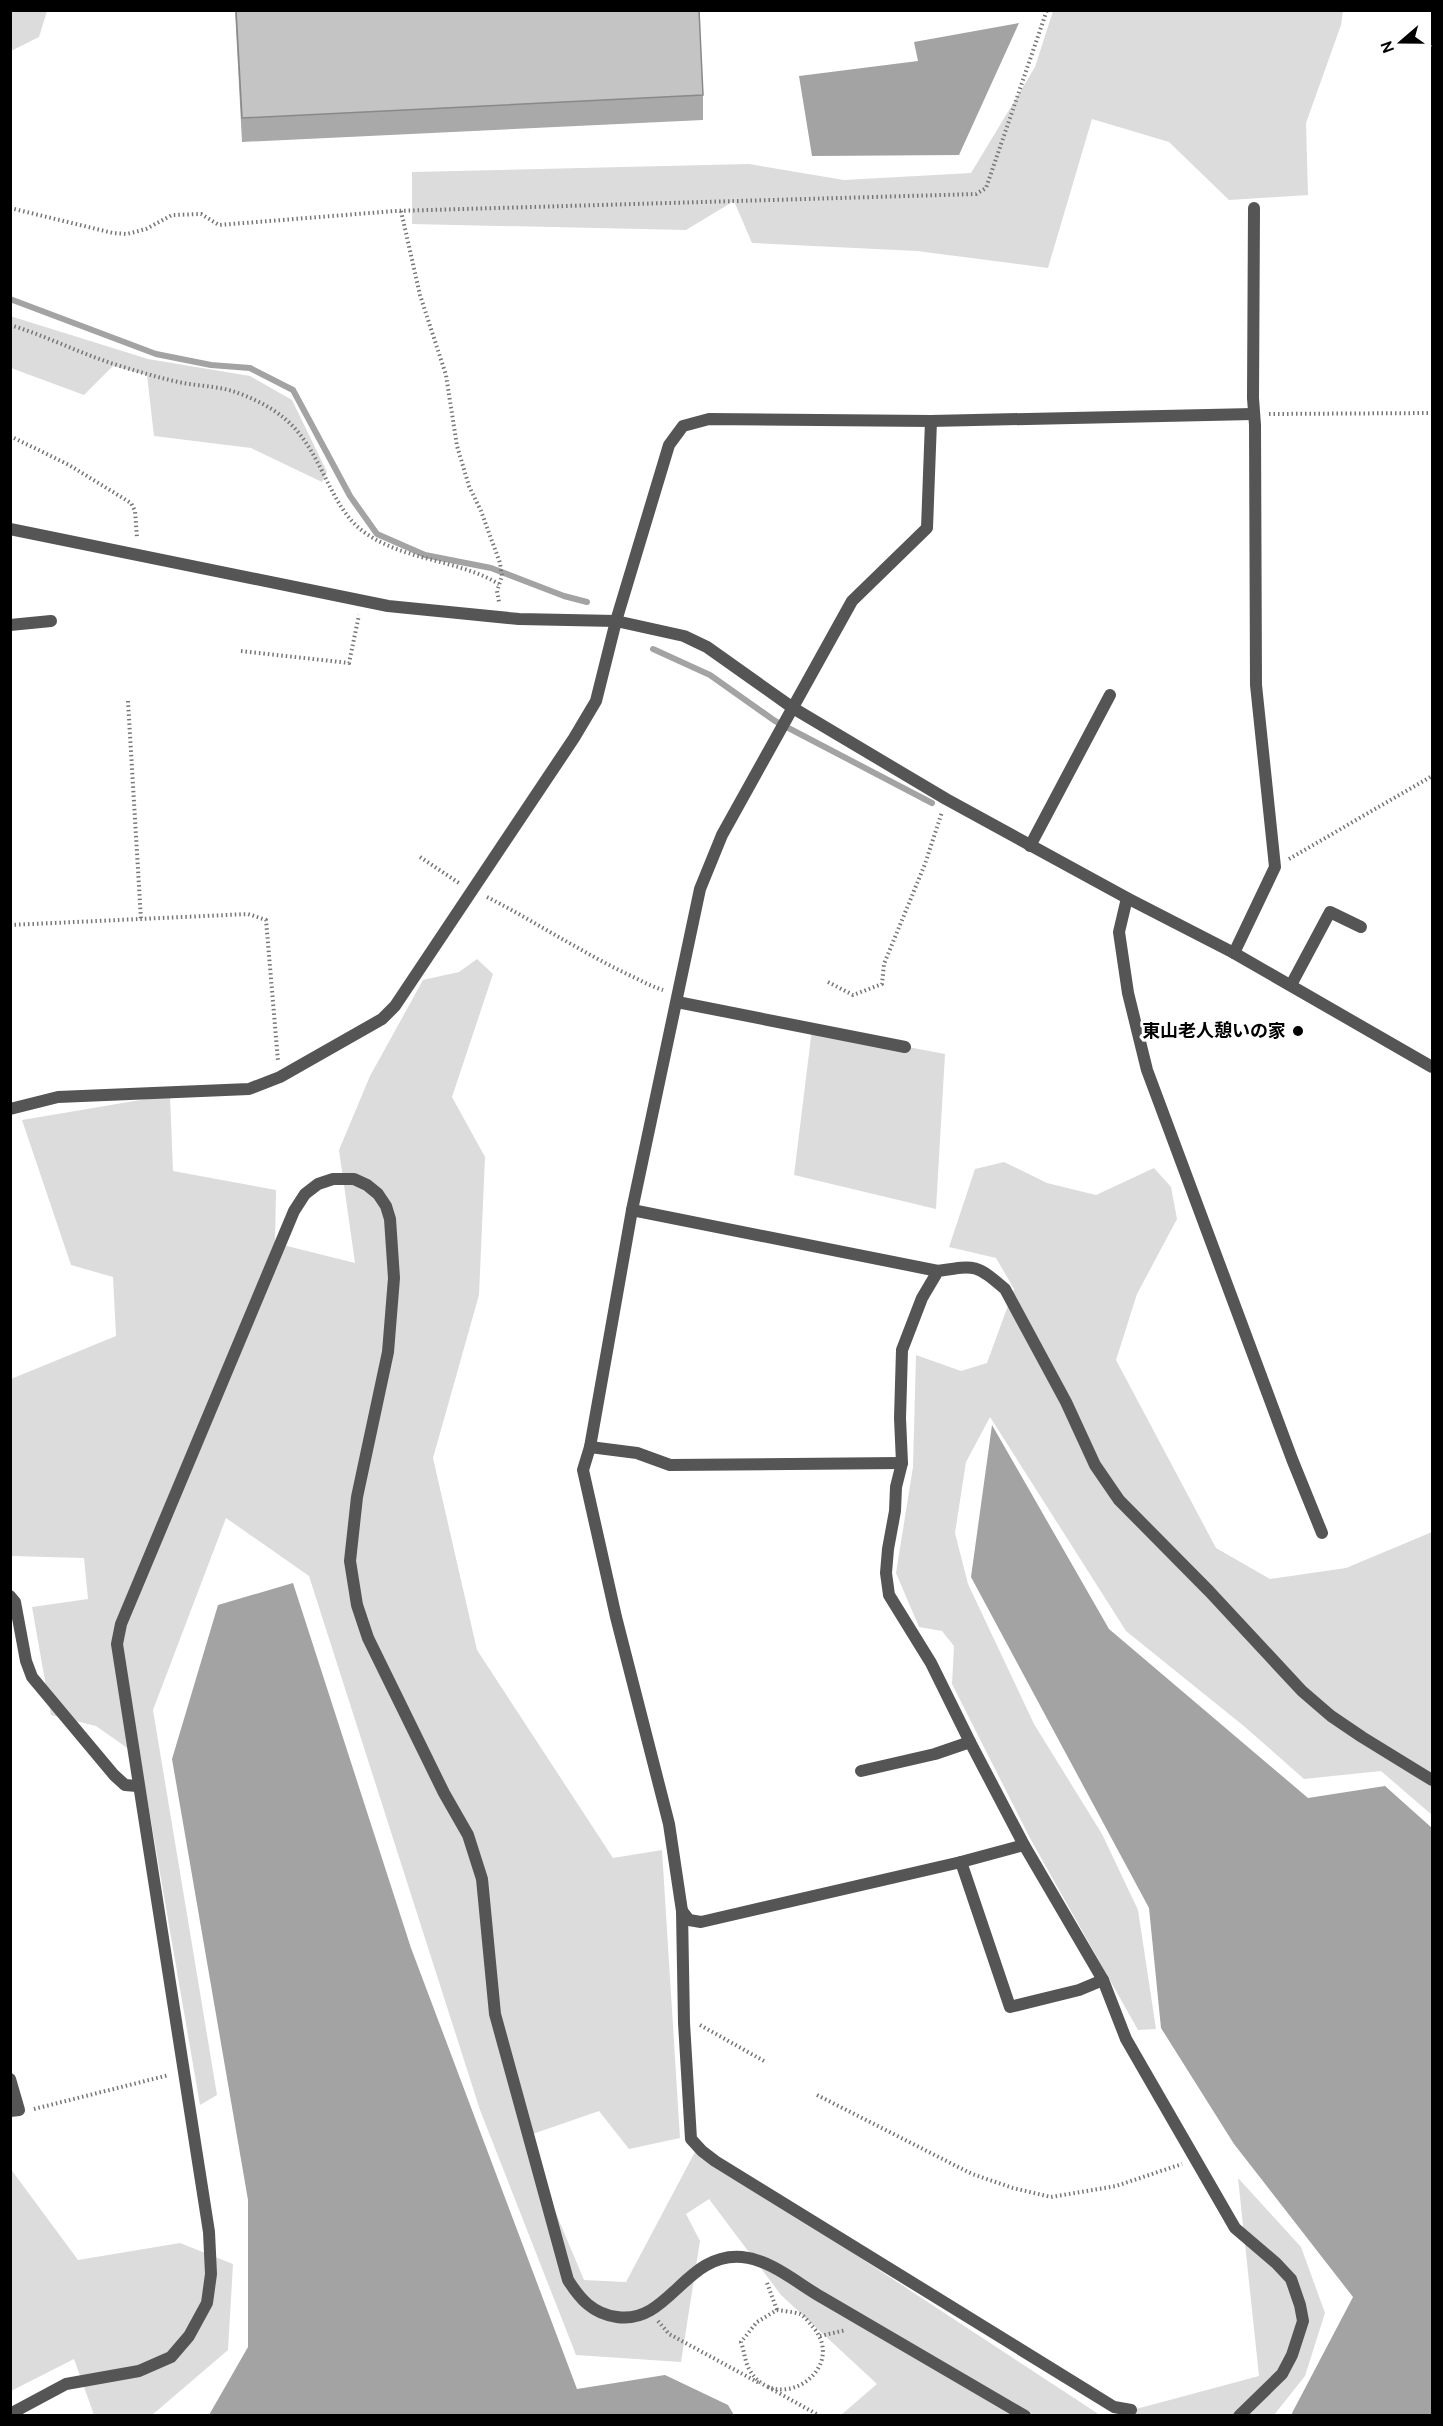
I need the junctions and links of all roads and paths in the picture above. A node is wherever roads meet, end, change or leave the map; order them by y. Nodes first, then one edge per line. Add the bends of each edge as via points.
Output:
1 (1047, 10) edge
2 (10, 208) edge
3 (1254, 208) dead end
4 (401, 211) junction
5 (10, 325) edge
6 (1432, 413) edge
7 (1253, 414) junction
8 (931, 421) junction
9 (10, 436) edge
10 (10, 529) edge
11 (137, 541) dead end
12 (499, 584) junction
13 (363, 601) junction
14 (503, 618) junction
15 (51, 621) dead end
16 (616, 621) junction
17 (10, 625) edge
18 (241, 651) dead end
19 (1110, 695) dead end
20 (128, 701) dead end
21 (793, 708) junction
22 (1432, 776) edge
23 (946, 798) junction
24 (1030, 846) junction
25 (420, 857) dead end
26 (1275, 867) junction
27 (474, 890) junction
28 (1127, 898) junction
29 (141, 920) junction
30 (10, 925) edge
31 (1361, 927) dead end
32 (1234, 953) junction
33 (828, 982) dead end
34 (1292, 985) junction
35 (678, 998) junction
36 (905, 1047) dead end
37 (1432, 1067) edge
38 (279, 1077) junction
39 (10, 1109) edge
40 (632, 1210) junction
41 (938, 1271) junction
42 (590, 1447) junction
43 (902, 1463) junction
44 (1322, 1533) dead end
45 (10, 1596) edge
46 (970, 1742) junction
47 (861, 1772) dead end
48 (1432, 1780) edge
49 (138, 1786) junction
50 (1024, 1845) junction
51 (961, 1862) junction
52 (682, 1911) junction
53 (1103, 1980) junction
54 (684, 2023) junction
55 (764, 2061) dead end
56 (184, 2071) junction
57 (10, 2079) edge
58 (817, 2095) dead end
59 (15, 2110) edge
60 (1195, 2160) junction
61 (669, 2334) dead end
62 (764, 2385) junction
63 (1131, 2410) dead end
64 (10, 2414) edge
65 (820, 2415) edge
66 (1024, 2415) edge
67 (1239, 2415) edge

1 - 4 path via 986,188 976,194
2 - 4 path via 127,234 146,229 172,214 201,214 219,225
3 - 7 street
4 - 12 path via 420,295 452,396 457,446 500,563
5 - 12 path via 154,377 232,391 255,401 284,417 302,436 350,521 366,534 392,547 482,573
6 - 7 path
7 - 8 street
7 - 26 street via 1256,685
8 - 16 street via 709,419 683,426 669,445
8 - 21 street via 927,528 852,601
9 - 11 path via 132,503
10 - 13 street
12 - 14 path
13 - 14 street
13 - 18 path via 349,663
14 - 16 street
15 - 17 street
16 - 21 street via 684,636 707,647
16 - 27 street via 596,701
19 - 24 street
20 - 29 path
21 - 23 street
21 - 35 street via 722,835 700,889
22 - 26 path
23 - 24 street
23 - 33 path via 925,864 884,964 882,984 854,995
24 - 28 street
25 - 27 path
26 - 32 street
27 - 35 path via 602,962
27 - 38 street via 395,1006 382,1019
28 - 32 street
28 - 44 street via 1119,932 1128,993 1147,1070
29 - 30 path
29 - 38 path via 248,914 266,920
31 - 34 street via 1330,912
32 - 34 street
34 - 37 street
35 - 36 street
35 - 40 street
38 - 39 street via 249,1089 58,1097
40 - 41 street
40 - 42 street
41 - 43 street via 921,1298 902,1350
41 - 48 street via 970,1266 1005,1288 1095,1465 1119,1500 1302,1691 1346,1726
42 - 43 street via 637,1454 670,1465
42 - 52 street via 583,1470 669,1824
43 - 46 street via 888,1550 889,1595 931,1663
45 - 49 street via 15,1602 32,1677 114,1775 125,1785
46 - 47 street
46 - 50 street
49 - 56 street
49 - 66 street via 117,1644 121,1624 294,1211 305,1194 318,1184 354,1179 378,1194 386,1206 394,1278 388,1352 357,1497 350,1561 357,1605 373,1648 468,1835 482,1880 495,2014 568,2280 591,2307 602,2314 629,2319 650,2311 708,2263 728,2257 759,2261
50 - 51 street
50 - 53 street
51 - 52 street via 700,1922 689,1920
51 - 53 street via 1010,2007
52 - 54 street
53 - 60 street via 1126,2039
54 - 55 path via 700,2025
54 - 63 street via 691,2139 702,2151 1114,2407
56 - 59 path via 29,2110
56 - 64 street via 209,2232 211,2274 207,2303 189,2336 171,2357 139,2371 66,2384
57 - 59 street
58 - 60 path via 972,2174 1051,2197 1116,2186
60 - 67 street via 1235,2228 1291,2279 1303,2321 1282,2374
61 - 62 path
62 - 62 path via 791,2390 811,2380 819,2366 820,2336 802,2315 777,2310 757,2322 741,2342 749,2369
62 - 65 path

